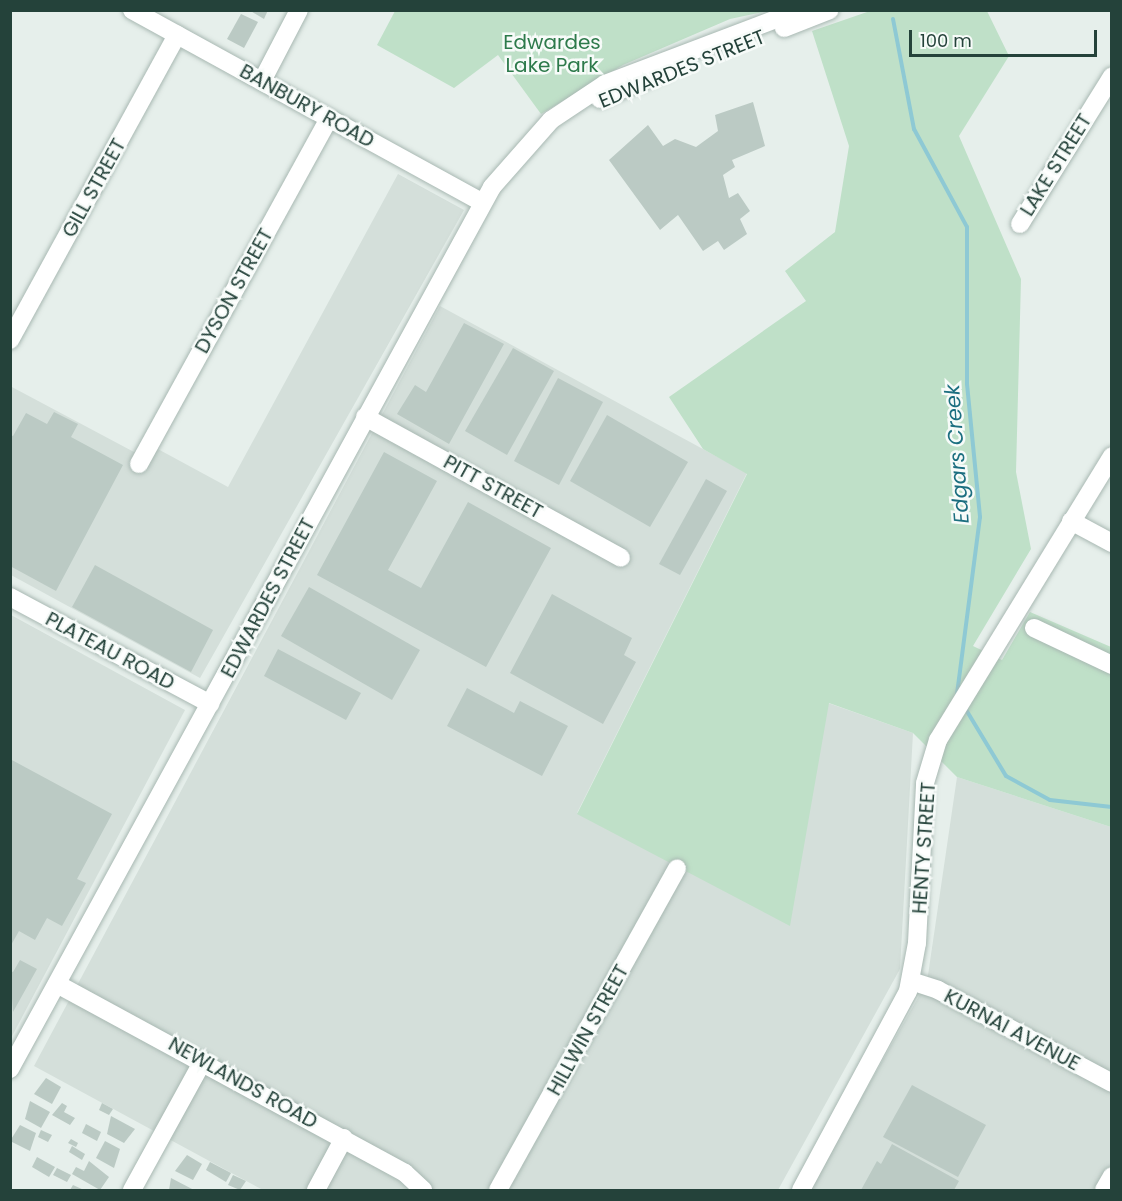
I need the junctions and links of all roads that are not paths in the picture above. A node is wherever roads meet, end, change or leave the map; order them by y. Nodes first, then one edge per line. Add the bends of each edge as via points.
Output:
1 (132, 10) edge
2 (299, 10) edge
3 (800, 10) edge
4 (830, 10) edge
5 (177, 35) junction
6 (1112, 76) edge
7 (262, 81) junction
8 (329, 119) junction
9 (537, 135) junction
10 (481, 202) junction
11 (1020, 224) dead end
12 (10, 340) edge
13 (365, 417) junction
14 (1112, 456) edge
15 (139, 464) dead end
16 (1071, 521) junction
17 (1112, 543) edge
18 (621, 558) dead end
19 (10, 597) edge
20 (1034, 628) dead end
21 (1112, 665) edge
22 (210, 704) junction
23 (677, 868) dead end
24 (911, 981) junction
25 (57, 984) junction
26 (203, 1061) junction
27 (10, 1069) edge
28 (1112, 1083) edge
29 (344, 1138) junction
30 (1112, 1176) edge
31 (132, 1191) edge
32 (316, 1191) edge
33 (423, 1191) edge
34 (498, 1191) edge
35 (801, 1191) edge
36 (1104, 1191) edge

1 - 5 street, BANBURY ROAD
2 - 7 street
3 - 9 street, EDWARDES STREET via 625,73 560,112
4 - 9 street, EDWARDES STREET via 630,85
5 - 7 street, BANBURY ROAD
5 - 12 street, GILL STREET
6 - 11 street, LAKE STREET
7 - 8 street, BANBURY ROAD
8 - 10 street, BANBURY ROAD
8 - 15 street, DYSON STREET
9 - 10 street, EDWARDES STREET
10 - 13 street, EDWARDES STREET
13 - 18 street, PITT STREET
13 - 22 street, EDWARDES STREET
14 - 16 street, HENTY STREET
16 - 17 street
16 - 24 street, HENTY STREET via 938,740 926,783 920,906
19 - 22 street, PLATEAU ROAD
20 - 21 street
22 - 25 street, EDWARDES STREET
23 - 34 street, HILLWIN STREET
24 - 28 street, KURNAI AVENUE via 938,990
24 - 35 street, HENTY STREET via 901,1008
25 - 26 street, NEWLANDS ROAD
25 - 27 street, EDWARDES STREET
26 - 29 street, NEWLANDS ROAD
26 - 31 street
29 - 32 street
29 - 33 street, NEWLANDS ROAD via 405,1173
30 - 36 street

